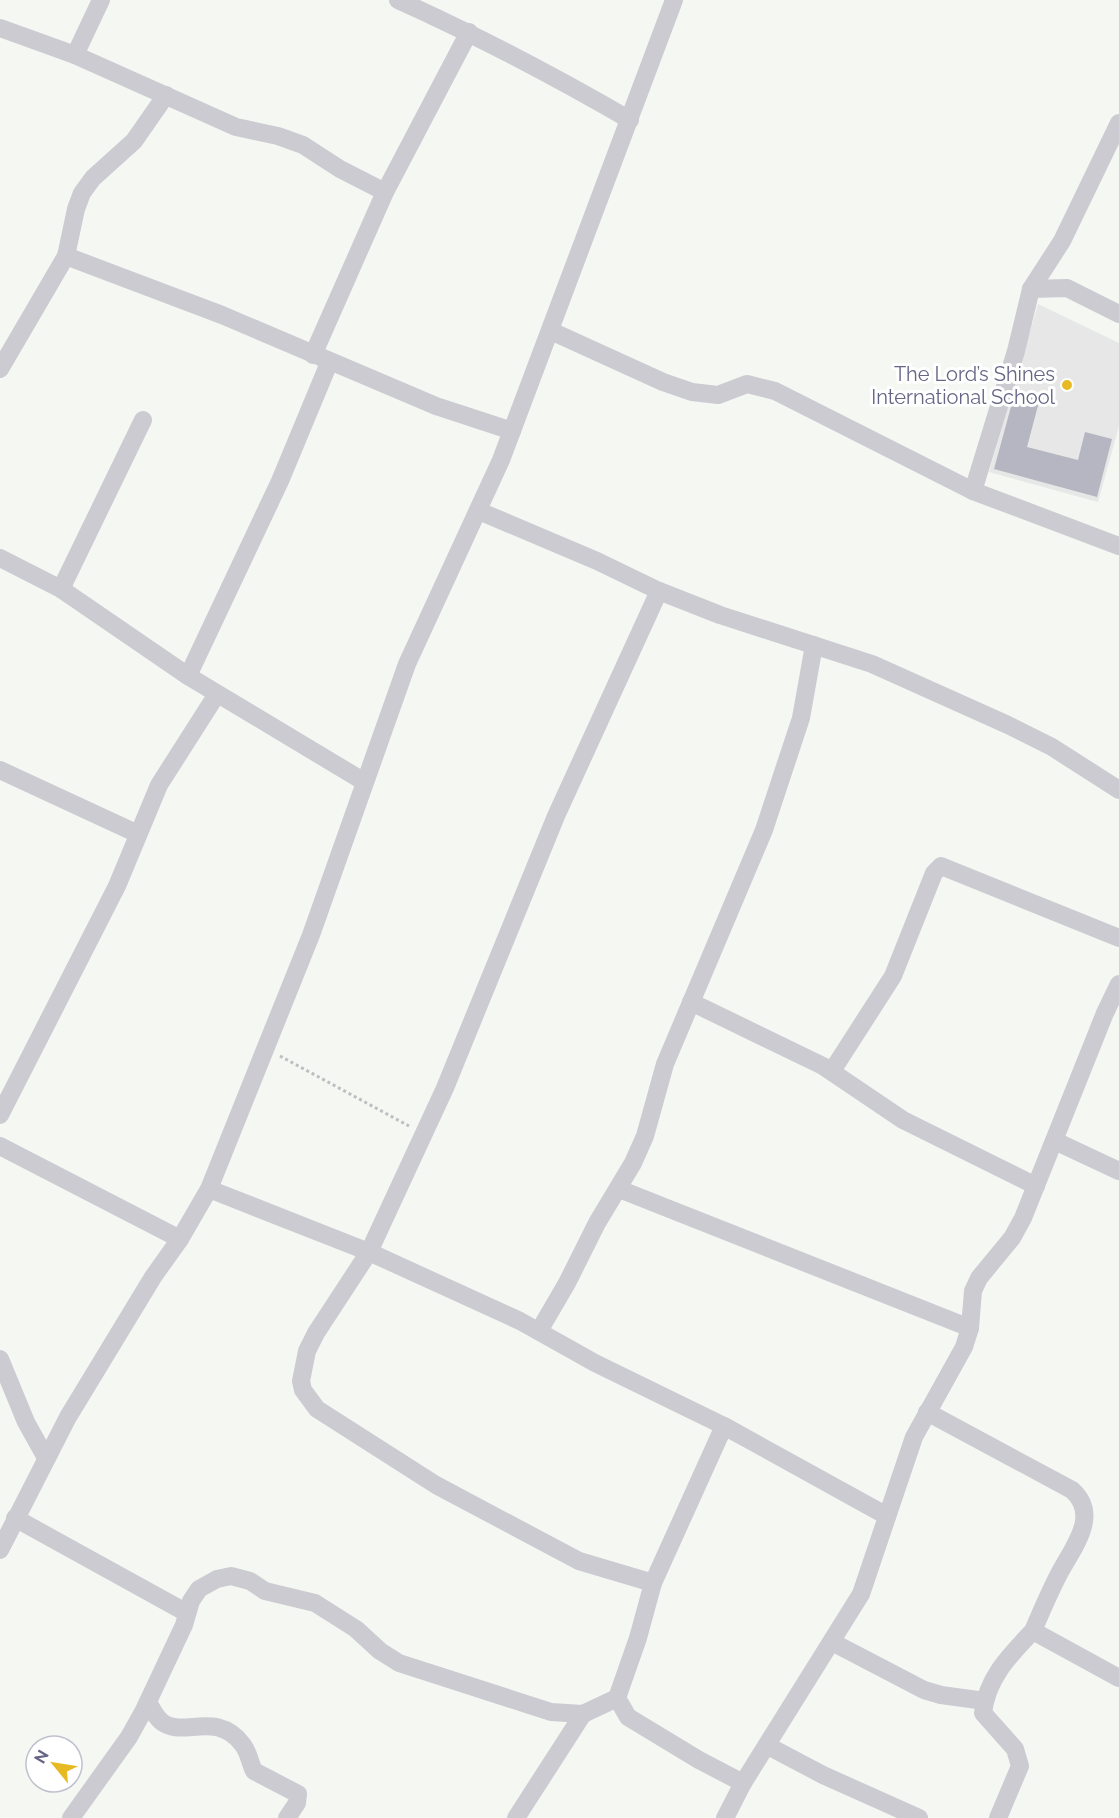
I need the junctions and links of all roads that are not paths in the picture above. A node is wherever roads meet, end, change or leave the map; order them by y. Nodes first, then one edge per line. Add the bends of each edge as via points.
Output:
1 (101, 0) edge
2 (398, 0) edge
3 (674, 0) edge
4 (0, 28) edge
5 (469, 32) junction
6 (75, 55) junction
7 (166, 95) junction
8 (630, 120) junction
9 (1119, 123) edge
10 (385, 192) junction
11 (66, 256) junction
12 (1031, 289) junction
13 (1119, 314) edge
14 (551, 331) junction
15 (321, 359) junction
16 (0, 369) edge
17 (143, 420) dead end
18 (512, 431) junction
19 (973, 491) junction
20 (479, 511) junction
21 (1119, 546) edge
22 (0, 558) edge
23 (61, 589) junction
24 (659, 591) junction
25 (814, 645) junction
26 (189, 676) junction
27 (217, 694) junction
28 (0, 770) edge
29 (363, 781) junction
30 (1119, 790) edge
31 (138, 834) junction
32 (1119, 938) edge
33 (1119, 984) edge
34 (691, 1002) junction
35 (832, 1071) junction
36 (0, 1115) edge
37 (1055, 1142) junction
38 (0, 1146) edge
39 (1119, 1171) edge
40 (1036, 1186) junction
41 (209, 1189) junction
42 (619, 1189) junction
43 (180, 1239) junction
44 (369, 1252) junction
45 (970, 1328) junction
46 (539, 1331) junction
47 (0, 1359) edge
48 (927, 1412) junction
49 (724, 1426) junction
50 (46, 1458) junction
51 (887, 1516) junction
52 (15, 1518) junction
53 (0, 1550) edge
54 (653, 1583) junction
55 (187, 1612) junction
56 (1033, 1631) junction
57 (832, 1642) junction
58 (1119, 1678) edge
59 (617, 1698) junction
60 (985, 1701) junction
61 (148, 1702) junction
62 (583, 1714) junction
63 (768, 1746) junction
64 (743, 1783) junction
65 (71, 1818) edge
66 (287, 1818) edge
67 (516, 1818) edge
68 (725, 1818) edge
69 (919, 1818) edge
70 (998, 1818) edge

1 - 6 street
2 - 5 street
3 - 8 street
4 - 6 street
5 - 8 street
5 - 10 street
6 - 7 street
7 - 10 street via 236,127 303,146
7 - 11 street via 134,141 82,193
8 - 14 street
9 - 12 street via 1062,242
10 - 15 street
11 - 15 street via 222,315
11 - 16 street
12 - 13 street via 1068,288
12 - 19 street
14 - 18 street
14 - 19 street via 692,392 718,395 747,384 775,392
15 - 18 street via 436,406
15 - 26 street via 279,481
17 - 23 street
18 - 20 street
19 - 21 street
20 - 24 street
20 - 29 street via 407,664
22 - 23 street
23 - 26 street
24 - 25 street
24 - 44 street via 561,806 477,1013
25 - 30 street via 872,664 1008,725 1052,747
25 - 34 street via 801,718 764,830
26 - 27 street
27 - 29 street
27 - 31 street via 159,785
28 - 31 street
29 - 41 street via 338,860 267,1049
31 - 36 street via 117,886
32 - 35 street via 941,866 934,873 893,976
33 - 37 street
34 - 35 street
34 - 42 street via 658,1083 645,1136
35 - 40 street via 903,1120
37 - 39 street
37 - 40 street
38 - 43 street
40 - 45 street via 1012,1238 979,1278 973,1291
41 - 43 street
41 - 44 street
42 - 45 street
42 - 46 street
43 - 50 street
44 - 46 street
44 - 54 street via 307,1351 301,1381 317,1409 435,1485 579,1561
45 - 48 street via 964,1347
46 - 49 street
47 - 50 street
48 - 51 street via 902,1465
48 - 56 street via 1081,1498 1085,1511 1078,1540
49 - 51 street
49 - 54 street
50 - 52 street
51 - 57 street via 861,1594
52 - 53 street
52 - 55 street
54 - 59 street
55 - 61 street
55 - 62 street via 199,1589 231,1576 250,1581 265,1591 329,1610 399,1663 551,1712
56 - 58 street
56 - 60 street via 1005,1661 986,1691
57 - 60 street via 924,1690
57 - 63 street
59 - 62 street
59 - 64 street via 628,1717
60 - 70 street via 983,1713 1015,1749 1020,1766
61 - 65 street via 129,1737
61 - 66 street via 159,1720 168,1726 207,1725 236,1738 247,1751 254,1771 298,1794
62 - 67 street
63 - 64 street
63 - 69 street
64 - 68 street

